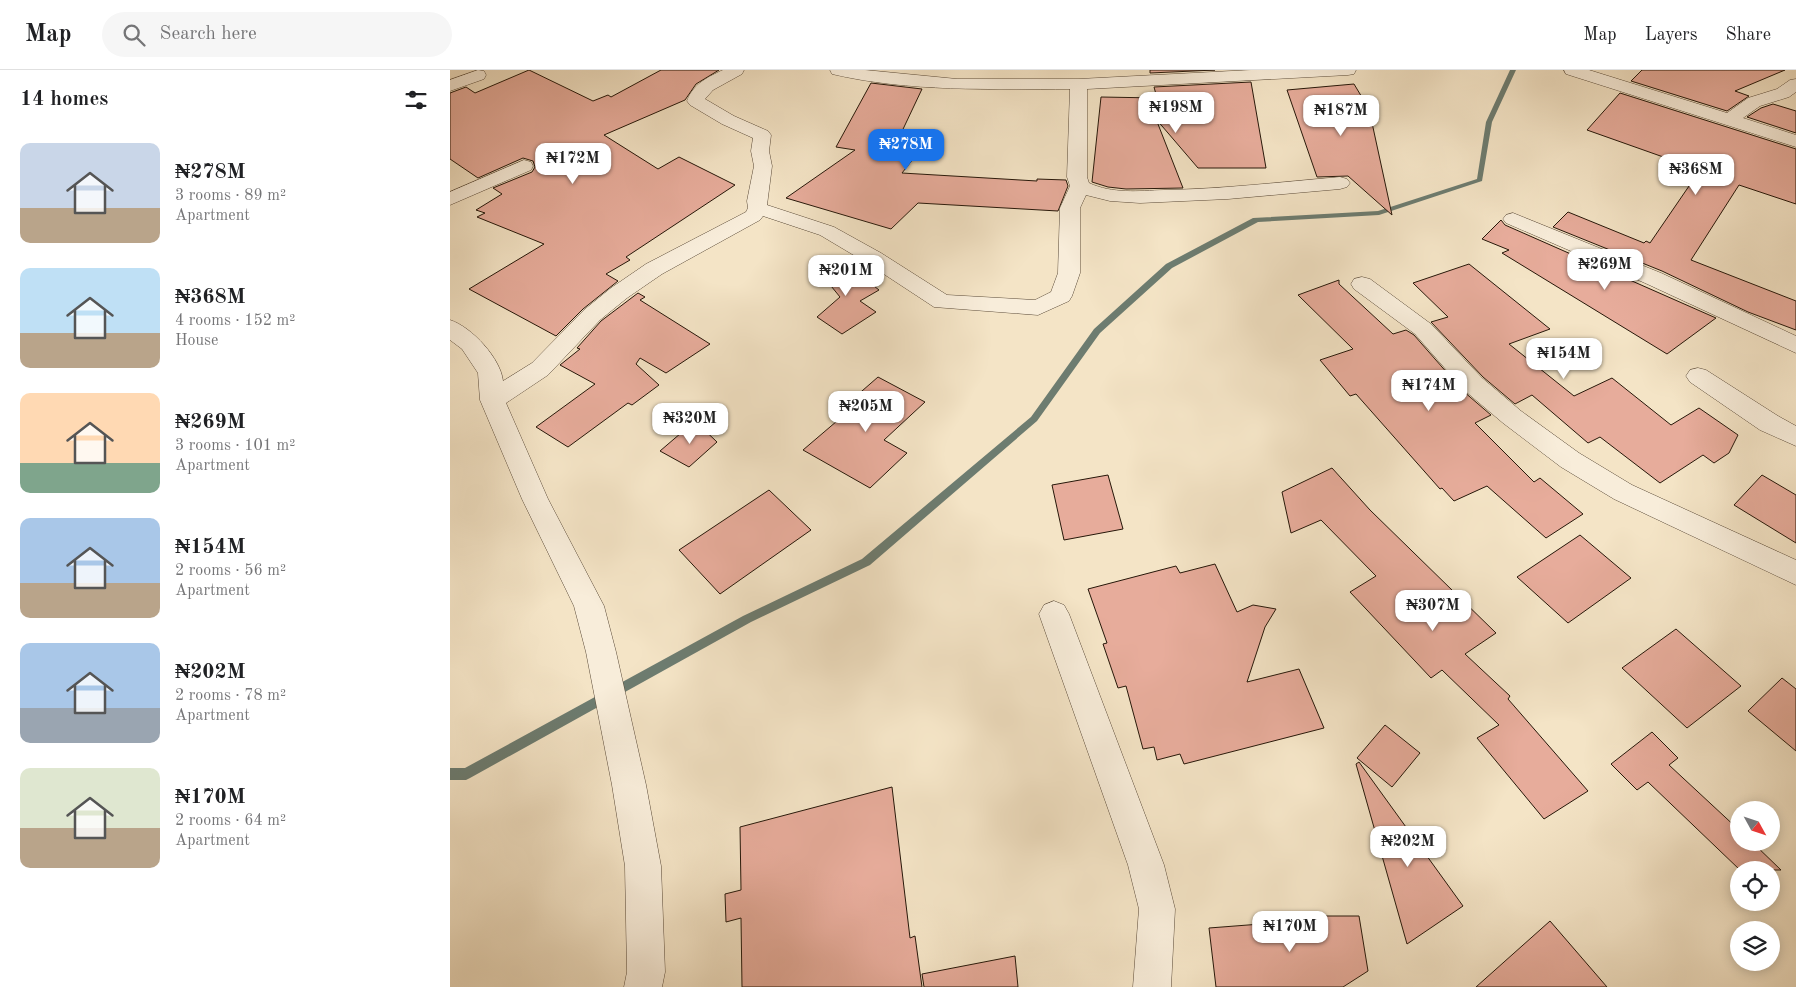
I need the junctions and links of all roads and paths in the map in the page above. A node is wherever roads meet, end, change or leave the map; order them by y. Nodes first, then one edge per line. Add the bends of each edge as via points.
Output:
1 (736, 70) edge
2 (838, 70) edge
3 (1013, 70) edge
4 (1348, 70) edge
5 (1572, 70) edge
6 (1267, 73) edge
7 (478, 75) dead end
8 (1000, 83) junction
9 (1079, 84) junction
10 (1796, 84) edge
11 (450, 86) edge
12 (1730, 120) junction
13 (1796, 141) edge
14 (524, 166) dead end
15 (1340, 183) dead end
16 (1080, 186) junction
17 (450, 199) edge
18 (758, 208) junction
19 (1513, 219) dead end
20 (1362, 284) dead end
21 (450, 328) edge
22 (1796, 345) edge
23 (1698, 376) dead end
24 (492, 400) junction
25 (1796, 437) edge
26 (1796, 573) edge
27 (1054, 614) dead end
28 (643, 987) edge
29 (1152, 987) edge

1 - 18 street via 707,86 697,95 696,101 762,135 763,166
2 - 8 street via 957,84
3 - 8 street
4 - 6 street
5 - 12 street
6 - 9 street
7 - 11 street
8 - 9 street
9 - 16 street via 1077,177
10 - 12 street via 1783,93 1754,102
12 - 13 street
14 - 17 street
15 - 16 street via 1198,196 1114,197
16 - 18 street via 1070,208 1069,273 1060,296 1038,308 942,302 826,231
18 - 24 street via 753,216 654,269 619,293 592,315 540,369
19 - 22 street via 1653,278
20 - 26 street via 1423,329 1473,384 1570,460 1624,492
21 - 24 street via 470,343 490,372
23 - 25 street
24 - 28 street via 535,499 589,606 615,716 643,866 646,972
27 - 29 street via 1146,865 1157,909

